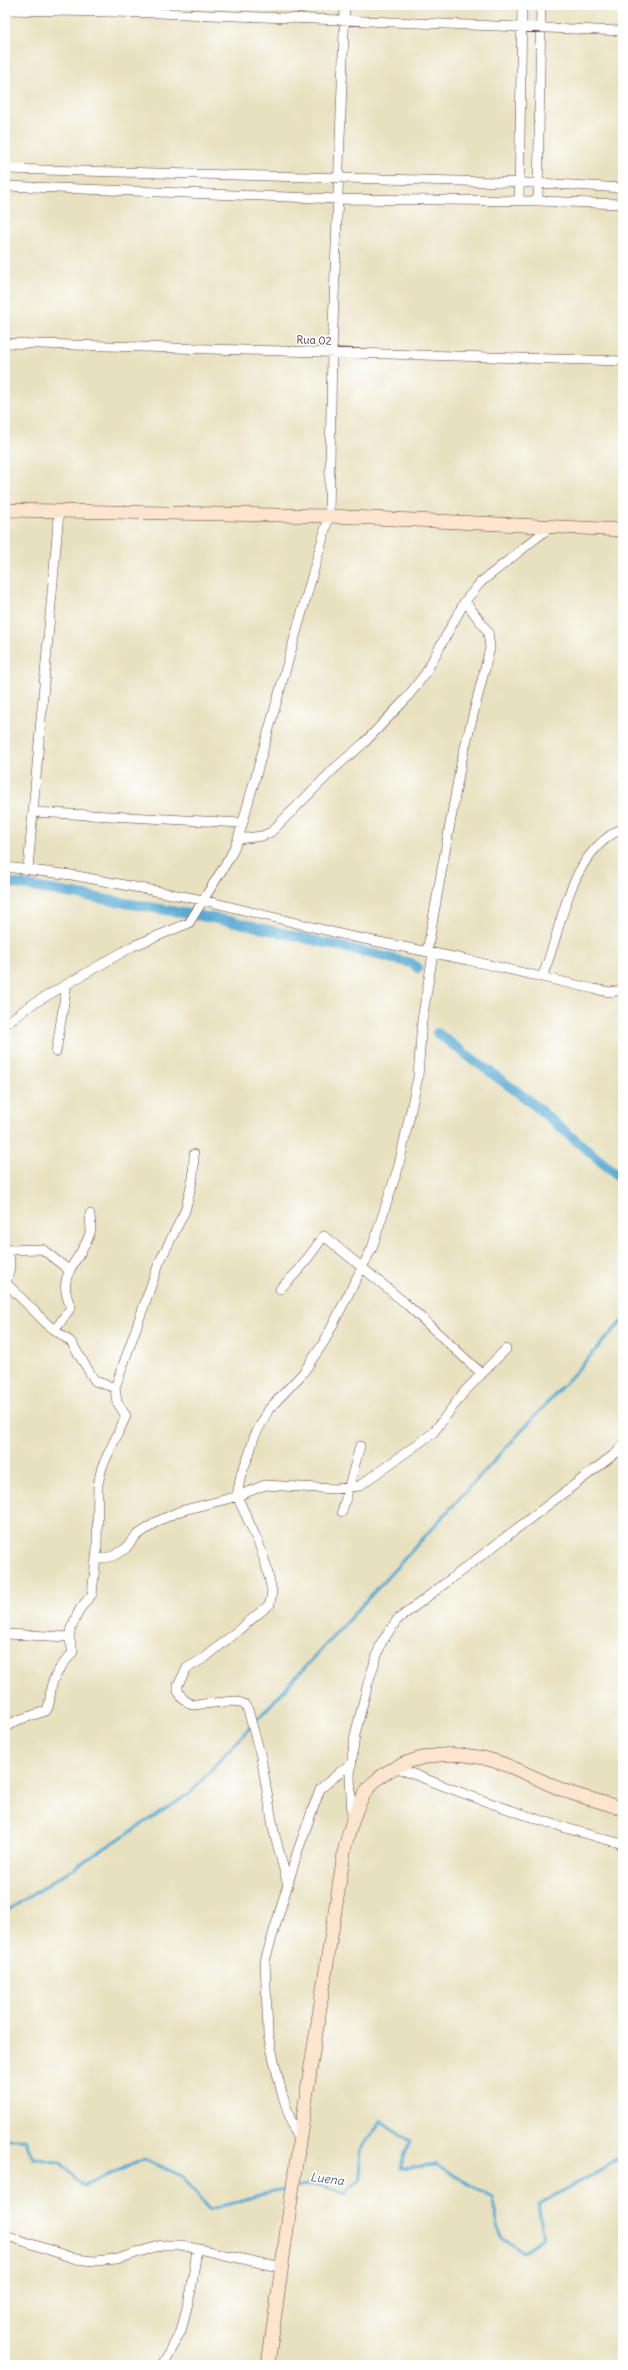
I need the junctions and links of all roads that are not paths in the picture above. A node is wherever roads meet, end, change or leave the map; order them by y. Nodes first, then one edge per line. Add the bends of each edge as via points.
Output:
1 (345, 5) edge
2 (522, 5) edge
3 (541, 5) edge
4 (158, 9) edge
5 (5, 10) edge
6 (344, 22) junction
7 (521, 28) junction
8 (540, 28) junction
9 (623, 31) edge
10 (5, 169) edge
11 (340, 180) junction
12 (519, 183) junction
13 (538, 183) junction
14 (5, 186) edge
15 (623, 188) edge
16 (339, 199) junction
17 (519, 201) junction
18 (538, 201) junction
19 (623, 204) edge
20 (5, 343) edge
21 (332, 353) junction
22 (623, 361) edge
23 (5, 510) edge
24 (59, 512) junction
25 (329, 516) junction
26 (550, 527) junction
27 (623, 530) edge
28 (465, 601) junction
29 (33, 812) junction
30 (242, 823) junction
31 (623, 828) edge
32 (238, 839) junction
33 (5, 867) edge
34 (28, 869) junction
35 (203, 900) junction
36 (430, 953) junction
37 (542, 977) junction
38 (67, 984) junction
39 (623, 990) edge
40 (5, 1024) edge
41 (56, 1052) dead end
42 (194, 1154) dead end
43 (90, 1214) dead end
44 (6, 1250) edge
45 (364, 1268) junction
46 (70, 1271) junction
47 (280, 1289) dead end
48 (55, 1330) junction
49 (506, 1348) dead end
50 (482, 1374) junction
51 (115, 1388) junction
52 (623, 1445) edge
53 (360, 1446) dead end
54 (348, 1489) junction
55 (237, 1496) junction
56 (342, 1512) dead end
57 (96, 1560) junction
58 (5, 1634) edge
59 (69, 1637) junction
60 (5, 1727) edge
61 (351, 1763) junction
62 (395, 1767) junction
63 (623, 1809) edge
64 (352, 1819) junction
65 (623, 1844) edge
66 (288, 1885) junction
67 (299, 2148) junction
68 (5, 2235) edge
69 (197, 2249) junction
70 (282, 2268) junction
71 (162, 2365) edge
72 (268, 2365) edge

1 - 6 street
2 - 7 street
3 - 8 street
4 - 5 street
4 - 6 street
6 - 7 street
6 - 11 street
7 - 8 street
7 - 12 street
8 - 9 street
8 - 13 street
10 - 11 street
11 - 12 street
11 - 16 street
12 - 13 street
12 - 17 street
13 - 15 street
13 - 18 street
14 - 16 street
16 - 17 street
16 - 21 street
17 - 18 street
18 - 19 street
20 - 21 street, Rua 02
21 - 22 street, Rua 02
21 - 25 street
23 - 24 main road
24 - 25 main road
24 - 29 street
25 - 26 main road
25 - 30 street
26 - 27 main road
26 - 28 street via 481,582
28 - 32 street via 425,674 391,716 270,832 262,836
28 - 36 street via 488,632 490,648 461,763
29 - 30 street
29 - 34 street
30 - 32 street
31 - 37 street via 610,834 585,859 576,876
32 - 35 street via 230,857
33 - 34 street
34 - 35 street
35 - 36 street
35 - 38 street via 189,923 133,946
36 - 37 street
36 - 45 street via 418,1077 405,1141 387,1204
37 - 39 street via 610,992
38 - 40 street
38 - 41 street
42 - 51 street via 194,1178 185,1211 160,1263
43 - 46 street via 91,1232
44 - 46 street via 42,1249
44 - 48 street via 10,1260 10,1271 6,1282 13,1292
45 - 47 street via 324,1236 299,1270
45 - 50 street
45 - 55 street via 324,1342 303,1373 269,1409 254,1437 241,1474
46 - 48 street via 66,1279 65,1294 71,1307
48 - 51 street via 71,1342 95,1382
49 - 50 street
50 - 54 street via 424,1441 360,1486
51 - 57 street via 117,1402 126,1416 102,1467 98,1484
52 - 61 street via 616,1453 397,1620 381,1643 368,1683
53 - 54 street
54 - 55 street via 265,1485
54 - 56 street
55 - 57 street via 180,1511 164,1518 136,1536 125,1549 113,1556
55 - 66 street via 266,1565 272,1591 270,1604 206,1657 187,1668 178,1685 178,1691 183,1699 192,1705 236,1701 244,1704 248,1710 261,1757 274,1832
57 - 59 street via 92,1594 80,1609
58 - 59 street
59 - 60 street via 72,1652 56,1672 50,1704 46,1711
61 - 64 street
61 - 66 street via 320,1790
62 - 63 main road via 417,1758 478,1757 580,1796
62 - 64 main road via 372,1784
62 - 65 street via 487,1804
64 - 67 main road
66 - 67 street via 265,1961 268,2035 282,2094
67 - 70 main road
68 - 69 street via 76,2258 94,2261 131,2256 162,2245 181,2245
69 - 70 street
69 - 71 street via 181,2331
70 - 72 main road

